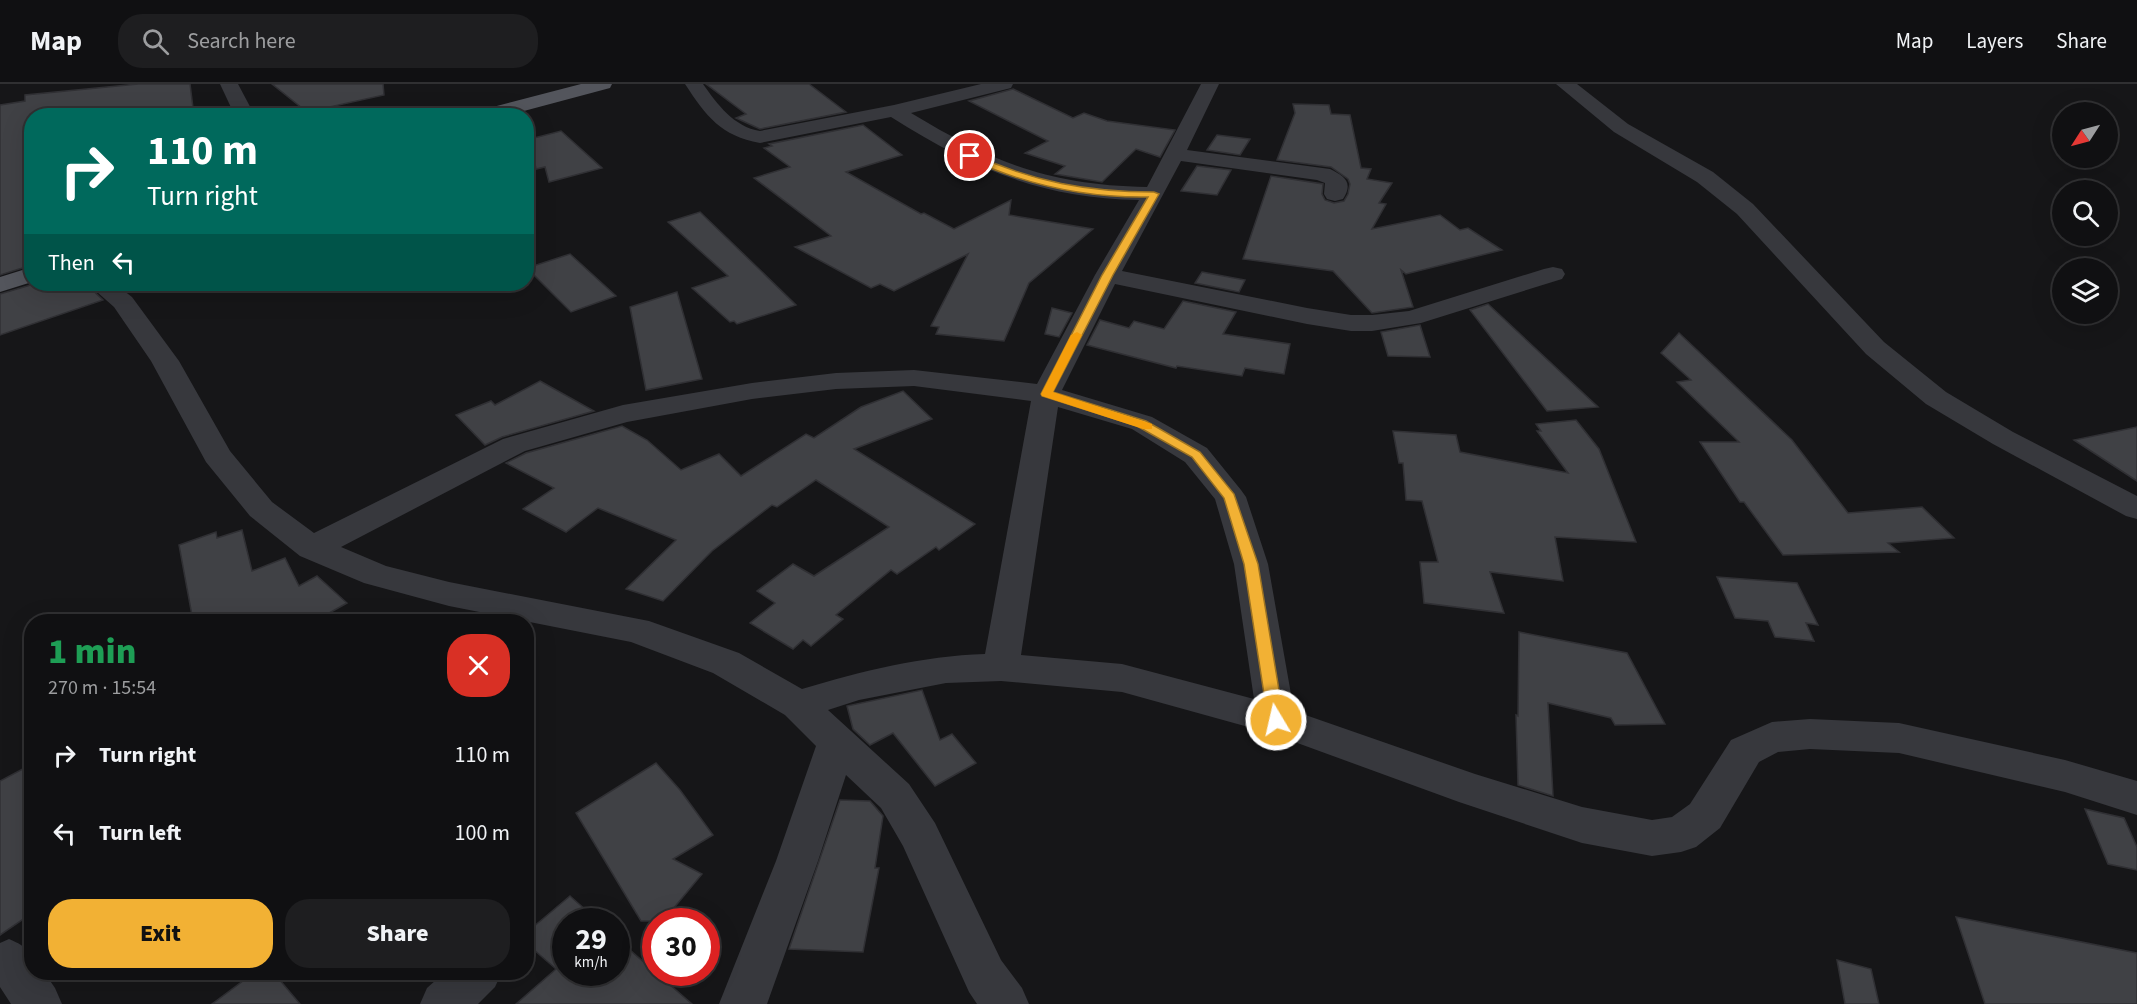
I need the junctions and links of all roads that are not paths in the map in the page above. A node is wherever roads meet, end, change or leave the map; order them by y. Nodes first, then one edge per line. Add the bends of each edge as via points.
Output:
1 (229, 84) edge
2 (603, 84) edge
3 (694, 84) edge
4 (1004, 84) edge
5 (1210, 84) edge
6 (1565, 84) edge
7 (241, 108) edge
8 (512, 108) edge
9 (894, 111) junction
10 (1174, 154) junction
11 (1154, 194) junction
12 (1335, 194) dead end
13 (1553, 274) dead end
14 (1107, 275) junction
15 (24, 276) edge
16 (0, 285) edge
17 (109, 291) edge
18 (1046, 394) junction
19 (2137, 509) edge
20 (312, 548) junction
21 (1001, 667) junction
22 (798, 705) junction
23 (1276, 720) junction
24 (837, 741) junction
25 (2137, 798) edge
26 (9, 961) dead end
27 (470, 980) edge
28 (38, 1004) edge
29 (444, 1004) edge
30 (743, 1004) edge
31 (1005, 1004) edge

1 - 7 street
2 - 8 main road
3 - 9 street via 722,119 748,136 780,134
4 - 9 street
5 - 10 street
6 - 19 street via 1621,128 1705,177 1745,209 1875,348 1936,398
9 - 11 street via 970,156 1042,184 1112,195
10 - 11 street
10 - 12 street via 1322,174 1336,180
11 - 14 street
13 - 14 street via 1412,318 1372,323 1306,316
14 - 18 street
15 - 16 main road
17 - 20 street via 123,302 165,361 217,455 261,508
18 - 20 street via 914,378 837,381 752,391 623,414 514,445
18 - 21 street
18 - 23 street via 1142,423 1196,454 1230,497 1251,564
20 - 22 street via 376,575 449,594 636,630 726,663
21 - 22 street via 946,669 859,686
21 - 23 street via 1122,678
22 - 24 street
23 - 25 street via 1582,825 1652,838 1681,834 1705,816 1745,751 1772,737 1810,734 1899,738 2065,776
24 - 30 street
24 - 31 street via 895,796 920,836 985,976
26 - 28 street
27 - 29 street

